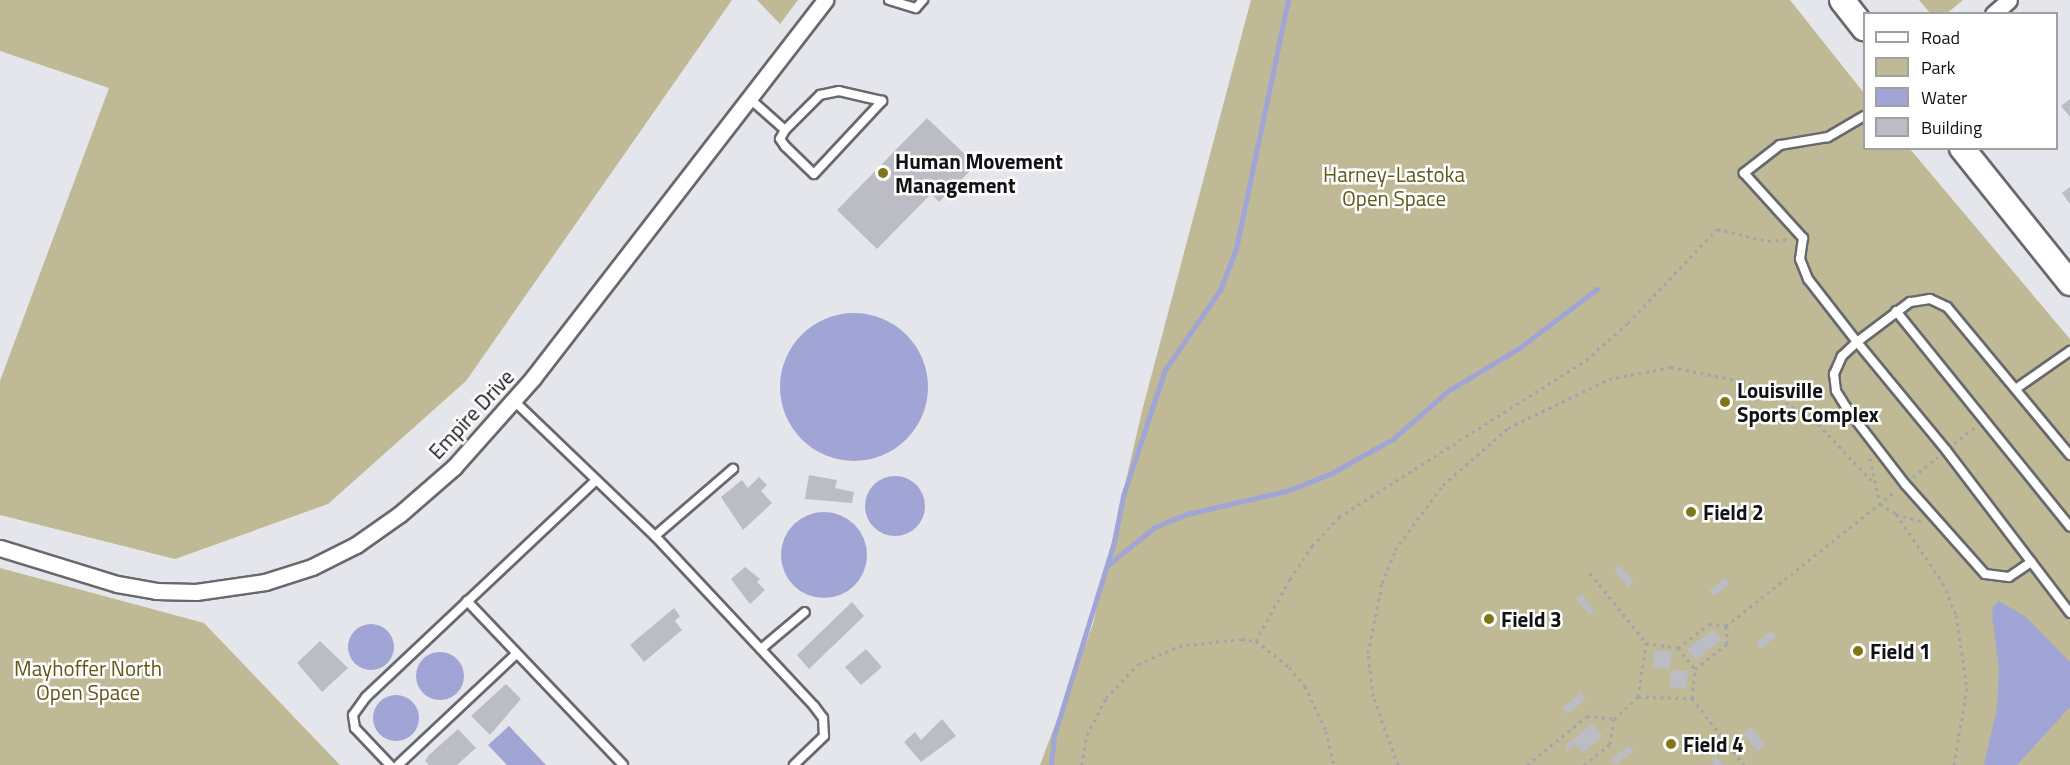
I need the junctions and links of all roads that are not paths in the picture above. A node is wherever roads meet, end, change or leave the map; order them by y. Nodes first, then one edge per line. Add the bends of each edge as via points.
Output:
1 (825, 0) edge
2 (889, 0) edge
3 (923, 0) edge
4 (1842, 0) edge
5 (2009, 0) edge
6 (1994, 12) edge
7 (1863, 27) edge
8 (750, 99) junction
9 (1863, 117) edge
10 (785, 130) junction
11 (1964, 150) edge
12 (2067, 273) edge
13 (1896, 311) junction
14 (1857, 342) junction
15 (2070, 351) edge
16 (2017, 388) junction
17 (513, 400) junction
18 (2070, 455) edge
19 (733, 469) dead end
20 (596, 480) junction
21 (2070, 526) edge
22 (655, 536) junction
23 (0, 548) edge
24 (2031, 562) junction
25 (467, 601) junction
26 (805, 612) dead end
27 (2070, 613) edge
28 (761, 649) junction
29 (515, 655) junction
30 (390, 765) edge
31 (398, 765) edge
32 (623, 765) edge
33 (794, 765) edge

1 - 8 street, Empire Drive
2 - 3 lane via 916,8
4 - 7 main road
5 - 6 street
8 - 10 lane
8 - 17 street, Empire Drive via 561,345
9 - 14 lane via 1828,137 1780,146 1744,173 1803,238 1800,259 1809,279
10 - 10 lane via 780,139 784,146 814,174 882,101 839,91 820,95
11 - 12 main road
13 - 14 lane
13 - 16 lane via 1910,302 1930,299 1947,307
13 - 21 lane
14 - 24 lane
14 - 24 lane via 1842,356 1834,374 1836,391 1905,484 1985,574 2009,577
15 - 16 lane
16 - 18 lane
17 - 20 lane
17 - 23 street, Empire Drive via 454,467 400,514 356,545 312,567 265,582 195,592 156,591 117,584
19 - 22 lane
20 - 22 lane
20 - 25 lane
22 - 28 lane
24 - 27 lane
25 - 29 lane
25 - 30 lane via 366,697 353,715 355,728
26 - 28 lane
28 - 33 lane via 823,718 824,735
29 - 31 lane
29 - 32 lane

